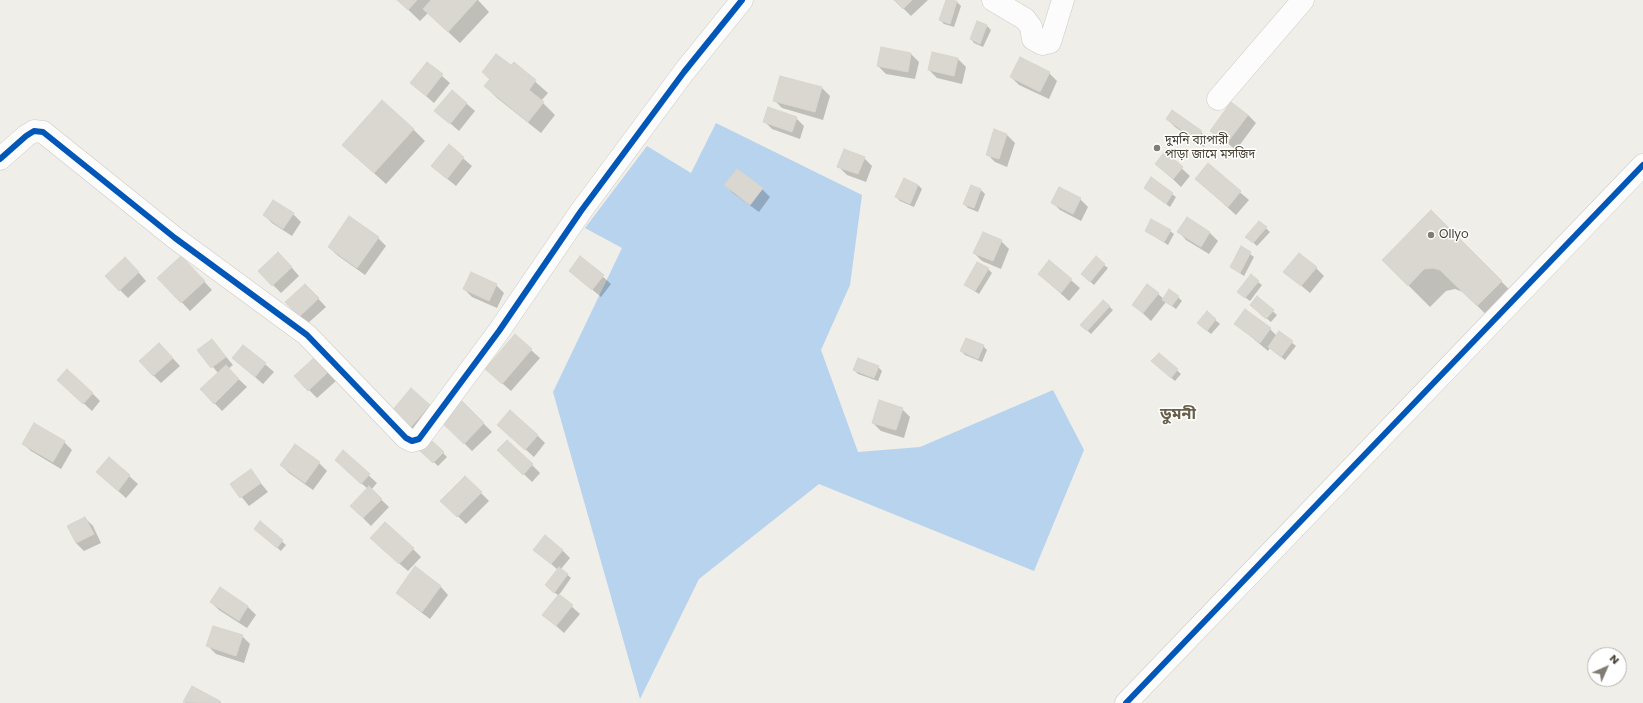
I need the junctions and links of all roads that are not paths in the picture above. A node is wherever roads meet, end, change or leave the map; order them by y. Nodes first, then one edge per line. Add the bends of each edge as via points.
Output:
1 (742, 0) edge
2 (993, 0) edge
3 (1063, 0) edge
4 (1303, 0) edge
5 (1218, 99) dead end
6 (0, 159) edge
7 (1643, 165) edge
8 (1126, 703) edge

1 - 6 street via 684,72 581,211 499,331 419,438 412,441 406,438 307,335 175,238 42,132 34,131 26,136
2 - 3 street via 1025,19 1031,28 1033,39 1042,44 1050,42
4 - 5 street
7 - 8 street

